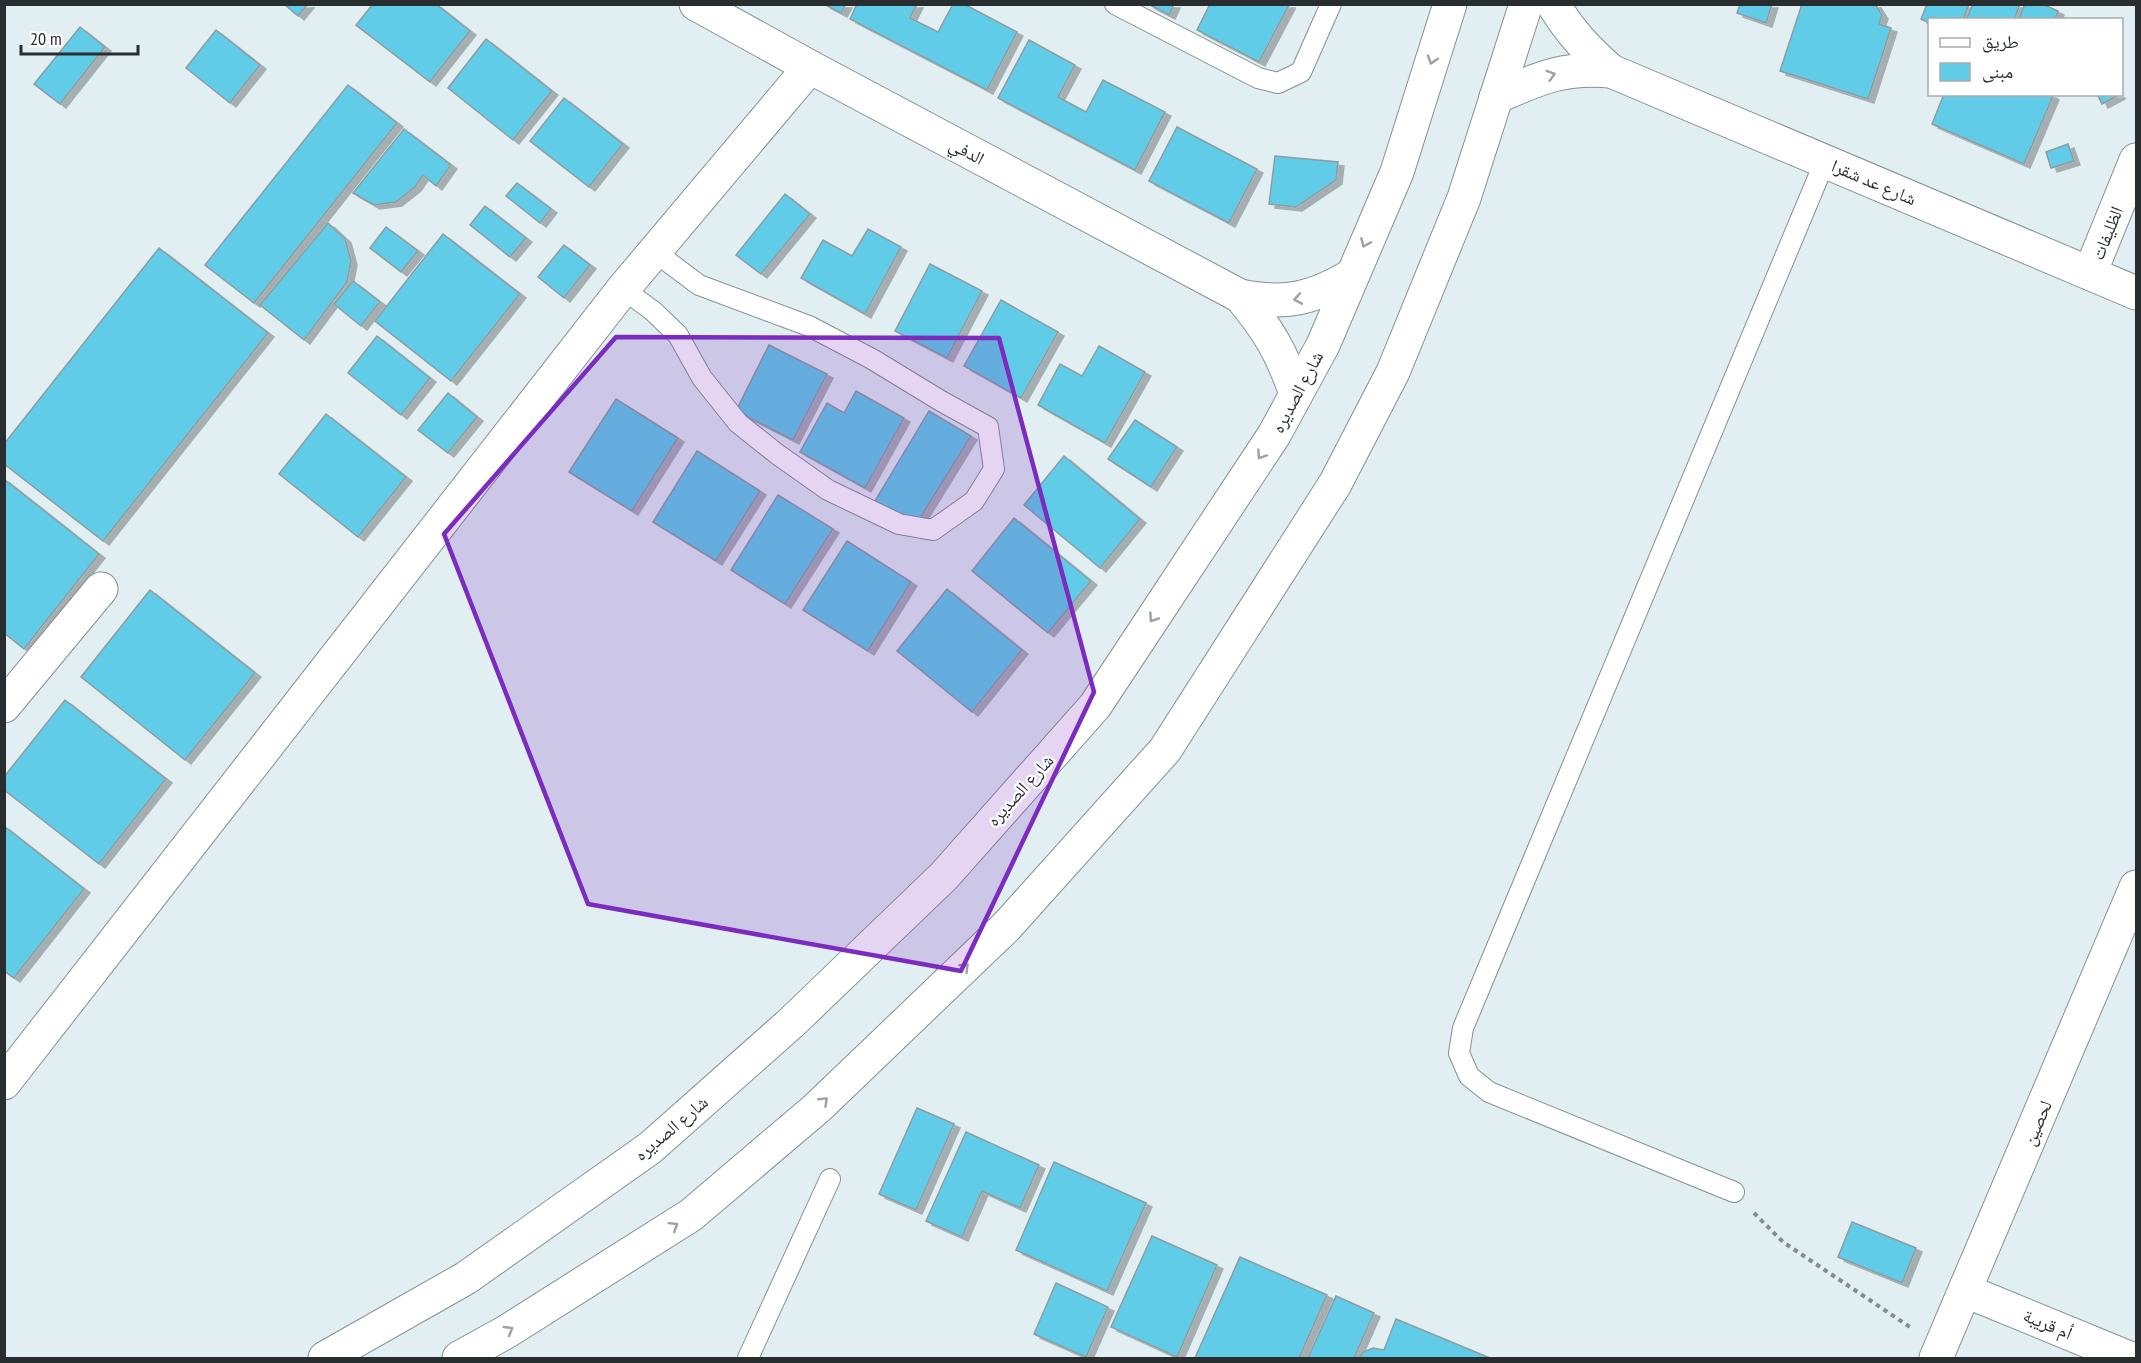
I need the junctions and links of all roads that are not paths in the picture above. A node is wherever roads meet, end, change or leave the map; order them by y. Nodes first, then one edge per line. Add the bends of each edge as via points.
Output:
1 (696, 4) edge
2 (1115, 4) edge
3 (1331, 4) edge
4 (1450, 4) edge
5 (1526, 4) edge
6 (1553, 4) edge
7 (810, 68) junction
8 (1611, 71) junction
9 (1496, 97) junction
10 (2136, 160) edge
11 (1825, 161) junction
12 (655, 252) junction
13 (2091, 273) junction
14 (1351, 276) junction
15 (623, 289) junction
16 (2136, 292) edge
17 (1240, 296) junction
18 (1296, 394) junction
19 (101, 589) dead end
20 (4, 706) edge
21 (2136, 887) edge
22 (4, 1083) edge
23 (830, 1179) dead end
24 (1734, 1192) road end
25 (1966, 1291) junction
26 (1938, 1353) edge
27 (325, 1359) edge
28 (459, 1359) edge
29 (748, 1359) edge
30 (2129, 1359) edge

1 - 7 street, الدفي
2 - 3 lane via 1258,78 1278,83 1301,72
4 -> 14 street, شارع الصديره via 1397,172
5 - 9 street
6 - 8 street, شارع عد شقرا via 1586,50
7 - 12 street
7 - 17 street, الدفي
9 -> 8 street, شارع عد شقرا via 1548,75 1579,70
8 - 11 street, شارع عد شقرا
28 -> 9 street via 691,1215 817,1108 1006,927 1165,750 1335,484 1393,372 1464,198
10 - 13 street, الظليفات
11 - 13 street, شارع عد شقرا
11 - 24 lane via 1463,1028 1459,1053 1469,1076 1489,1092
12 - 15 street
12 - 15 lane via 699,285 809,326 988,427 994,469 974,501 933,530 899,524 828,490 738,423 702,378 678,335
13 - 16 street, شارع عد شقرا
14 -> 17 street, الدفي via 1305,298 1283,301
14 - 18 street, شارع الصديره via 1323,345
15 - 22 street
17 - 18 street, الدفي via 1277,346
18 -> 27 street, شارع الصديره via 1274,435 1095,706 944,876 791,1023 650,1148 466,1278
19 - 20 street
21 - 25 street, لحصين
23 - 29 lane
25 - 26 street, لحصين
25 - 30 street, أم قريبة

